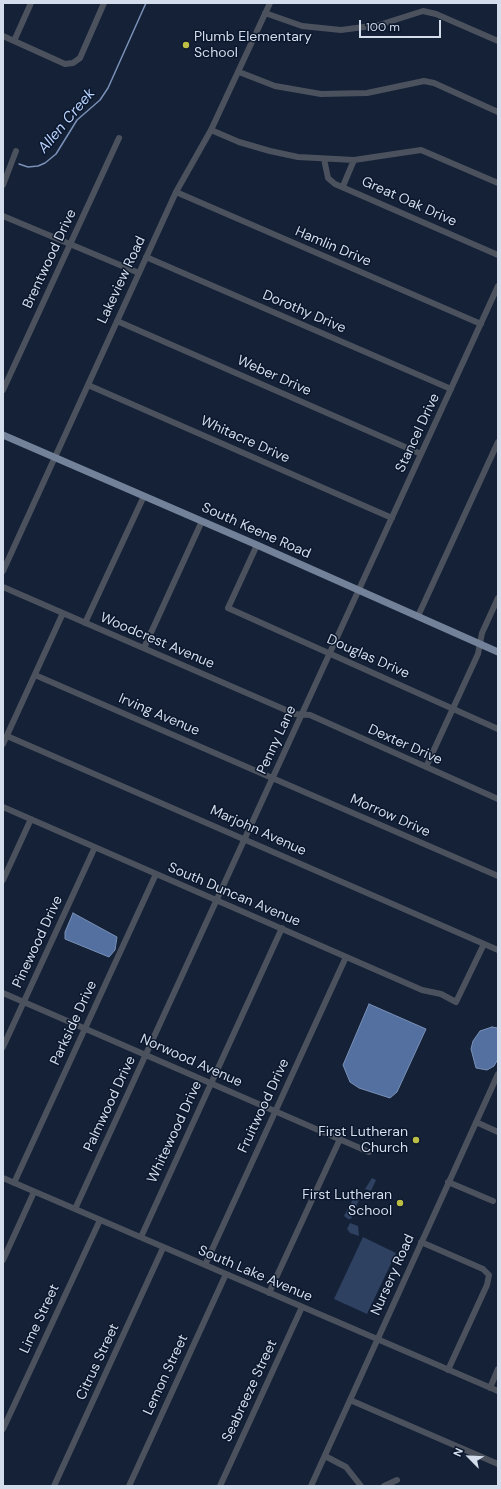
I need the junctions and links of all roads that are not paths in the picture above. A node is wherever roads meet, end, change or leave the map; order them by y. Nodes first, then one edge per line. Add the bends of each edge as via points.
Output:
1 (31, 3) edge
2 (104, 3) edge
3 (270, 3) edge
4 (265, 13) junction
5 (3, 36) edge
6 (14, 41) junction
7 (498, 41) edge
8 (238, 72) junction
9 (498, 112) edge
10 (212, 130) junction
11 (119, 138) dead end
12 (16, 150) dead end
13 (324, 159) junction
14 (354, 160) junction
15 (498, 183) edge
16 (3, 185) edge
17 (343, 186) junction
18 (176, 192) junction
19 (3, 216) edge
20 (70, 244) junction
21 (498, 255) edge
22 (146, 257) junction
23 (139, 273) junction
24 (498, 286) edge
25 (496, 295) edge
26 (117, 321) junction
27 (481, 324) junction
28 (88, 385) junction
29 (451, 389) junction
30 (3, 390) edge
31 (3, 435) edge
32 (498, 442) edge
33 (421, 454) junction
34 (55, 458) junction
35 (144, 496) junction
36 (392, 518) junction
37 (202, 521) junction
38 (257, 545) junction
39 (3, 571) edge
40 (3, 587) edge
41 (359, 590) junction
42 (498, 598) edge
43 (63, 613) junction
44 (418, 616) junction
45 (85, 623) junction
46 (480, 644) junction
47 (144, 648) junction
48 (498, 652) edge
49 (330, 653) junction
50 (35, 675) junction
51 (452, 708) junction
52 (302, 714) junction
53 (498, 729) edge
54 (7, 736) junction
55 (3, 744) edge
56 (426, 767) junction
57 (273, 777) junction
58 (498, 799) edge
59 (3, 807) edge
60 (31, 819) junction
61 (245, 838) junction
62 (95, 847) junction
63 (156, 874) junction
64 (498, 876) edge
65 (3, 880) edge
66 (217, 899) junction
67 (282, 928) junction
68 (484, 944) junction
69 (498, 950) edge
70 (346, 957) junction
71 (3, 993) edge
72 (24, 1002) junction
73 (85, 1028) junction
74 (3, 1048) edge
75 (146, 1054) junction
76 (498, 1074) edge
77 (211, 1083) junction
78 (275, 1111) junction
79 (476, 1122) junction
80 (498, 1132) edge
81 (340, 1139) junction
82 (369, 1152) dead end
83 (3, 1178) edge
84 (448, 1182) junction
85 (14, 1183) junction
86 (34, 1192) junction
87 (493, 1202) dead end
88 (75, 1209) junction
89 (100, 1220) junction
90 (141, 1238) junction
91 (421, 1242) junction
92 (163, 1248) junction
93 (3, 1260) edge
94 (204, 1265) junction
95 (226, 1274) junction
96 (269, 1293) junction
97 (302, 1307) junction
98 (377, 1339) junction
99 (498, 1369) edge
100 (448, 1370) junction
101 (490, 1388) junction
102 (498, 1391) edge
103 (350, 1400) junction
104 (3, 1429) edge
105 (325, 1456) junction
106 (498, 1464) edge
107 (397, 1480) dead end
108 (54, 1486) edge
109 (129, 1486) edge
110 (220, 1486) edge
111 (311, 1486) edge
112 (361, 1486) edge
113 (384, 1486) edge

1 - 6 street
2 - 6 street via 80,58 73,63 65,64
3 - 4 street, Lakeview Road
4 - 7 street via 302,26 341,30 379,25 423,12 436,14
4 - 8 street, Lakeview Road
5 - 6 street
8 - 9 street via 275,86 321,94 367,93 424,81
8 - 10 street, Lakeview Road
10 - 13 street via 239,142 270,151
10 - 18 street, Lakeview Road
11 - 20 street, Brentwood Drive
12 - 16 street
13 - 14 street
13 - 17 street, Great Oak Drive via 328,178
14 - 15 street via 421,150
14 - 17 street
17 - 21 street, Great Oak Drive
18 - 22 street, Lakeview Road
18 - 27 street, Hamlin Drive
19 - 20 street
20 - 23 street
20 - 30 street, Brentwood Drive
22 - 23 street, Lakeview Road
22 - 29 street, Dorothy Drive
23 - 26 street, Lakeview Road
24 - 25 street, Stancel Drive
25 - 27 street, Stancel Drive
26 - 28 street, Lakeview Road
26 - 33 street, Weber Drive
27 - 29 street, Stancel Drive
28 - 34 street, Lakeview Road
28 - 36 street, Whitacre Drive
29 - 33 street, Stancel Drive
31 - 34 main road, South Keene Road
32 - 44 street
33 - 36 street, Stancel Drive
34 - 35 main road, South Keene Road
34 - 39 street, Lakeview Road
35 - 37 main road, South Keene Road
35 - 45 street
36 - 41 street, Stancel Drive
37 - 38 main road, South Keene Road
37 - 47 street
38 - 41 main road, South Keene Road
38 - 49 street, Douglas Drive via 228,608
40 - 43 street, Woodcrest Avenue
41 - 44 main road, South Keene Road
41 - 49 street, Penny Lane
42 - 46 street via 482,633
43 - 45 street, Woodcrest Avenue
43 - 50 street
44 - 46 main road, South Keene Road
45 - 47 street, Woodcrest Avenue
46 - 48 main road, South Keene Road
46 - 51 street via 478,654
47 - 52 street, Woodcrest Avenue via 295,714
49 - 51 street, Douglas Drive
49 - 52 street, Penny Lane
50 - 54 street
50 - 57 street, Irving Avenue
51 - 53 street, Douglas Drive
51 - 56 street
52 - 56 street, Dexter Drive via 310,715
52 - 57 street, Penny Lane
54 - 55 street
54 - 61 street, Marjohn Avenue
56 - 58 street, Dexter Drive
57 - 61 street, Penny Lane
57 - 64 street, Morrow Drive
59 - 60 street, South Duncan Avenue
60 - 62 street, South Duncan Avenue
60 - 65 street
61 - 66 street, Penny Lane
61 - 68 street, Marjohn Avenue
62 - 63 street, South Duncan Avenue
62 - 72 street, Pinewood Drive
63 - 66 street, South Duncan Avenue
63 - 73 street, Parkside Drive
66 - 67 street, South Duncan Avenue
66 - 75 street, Palmwood Drive
67 - 70 street, South Duncan Avenue
67 - 77 street, Whitewood Drive
68 - 69 street, Marjohn Avenue
68 - 70 street, South Duncan Avenue via 456,1002
70 - 78 street, Fruitwood Drive
71 - 72 street, Norwood Avenue
72 - 73 street, Norwood Avenue
72 - 74 street, Pinewood Drive
73 - 75 street, Norwood Avenue
73 - 85 street, Parkside Drive
75 - 77 street, Norwood Avenue
75 - 88 street, Palmwood Drive
76 - 79 street, Nursery Road
77 - 78 street, Norwood Avenue
77 - 90 street, Whitewood Drive
78 - 81 street, Norwood Avenue
78 - 94 street, Fruitwood Drive
79 - 80 street
79 - 84 street, Nursery Road
81 - 82 street, Norwood Avenue
81 - 96 street
83 - 85 street, South Lake Avenue
84 - 87 street
84 - 91 street, Nursery Road
85 - 86 street, South Lake Avenue
86 - 88 street, South Lake Avenue
86 - 93 street
88 - 89 street, South Lake Avenue
89 - 90 street, South Lake Avenue
89 - 104 street, Lime Street
90 - 92 street, South Lake Avenue
91 - 98 street, Nursery Road
91 - 100 street via 483,1269 489,1275 487,1285
92 - 94 street, South Lake Avenue
92 - 108 street, Citrus Street
94 - 95 street, South Lake Avenue
95 - 96 street, South Lake Avenue
95 - 109 street, Lemon Street
96 - 97 street, South Lake Avenue
97 - 98 street, South Lake Avenue
97 - 110 street, Seabreeze Street
98 - 100 street, South Lake Avenue
98 - 103 street, Nursery Road
99 - 101 street
100 - 101 street, South Lake Avenue
101 - 102 street, South Lake Avenue
103 - 105 street, Nursery Road
103 - 106 street
105 - 111 street, Nursery Road
105 - 112 street via 346,1467
107 - 113 street

